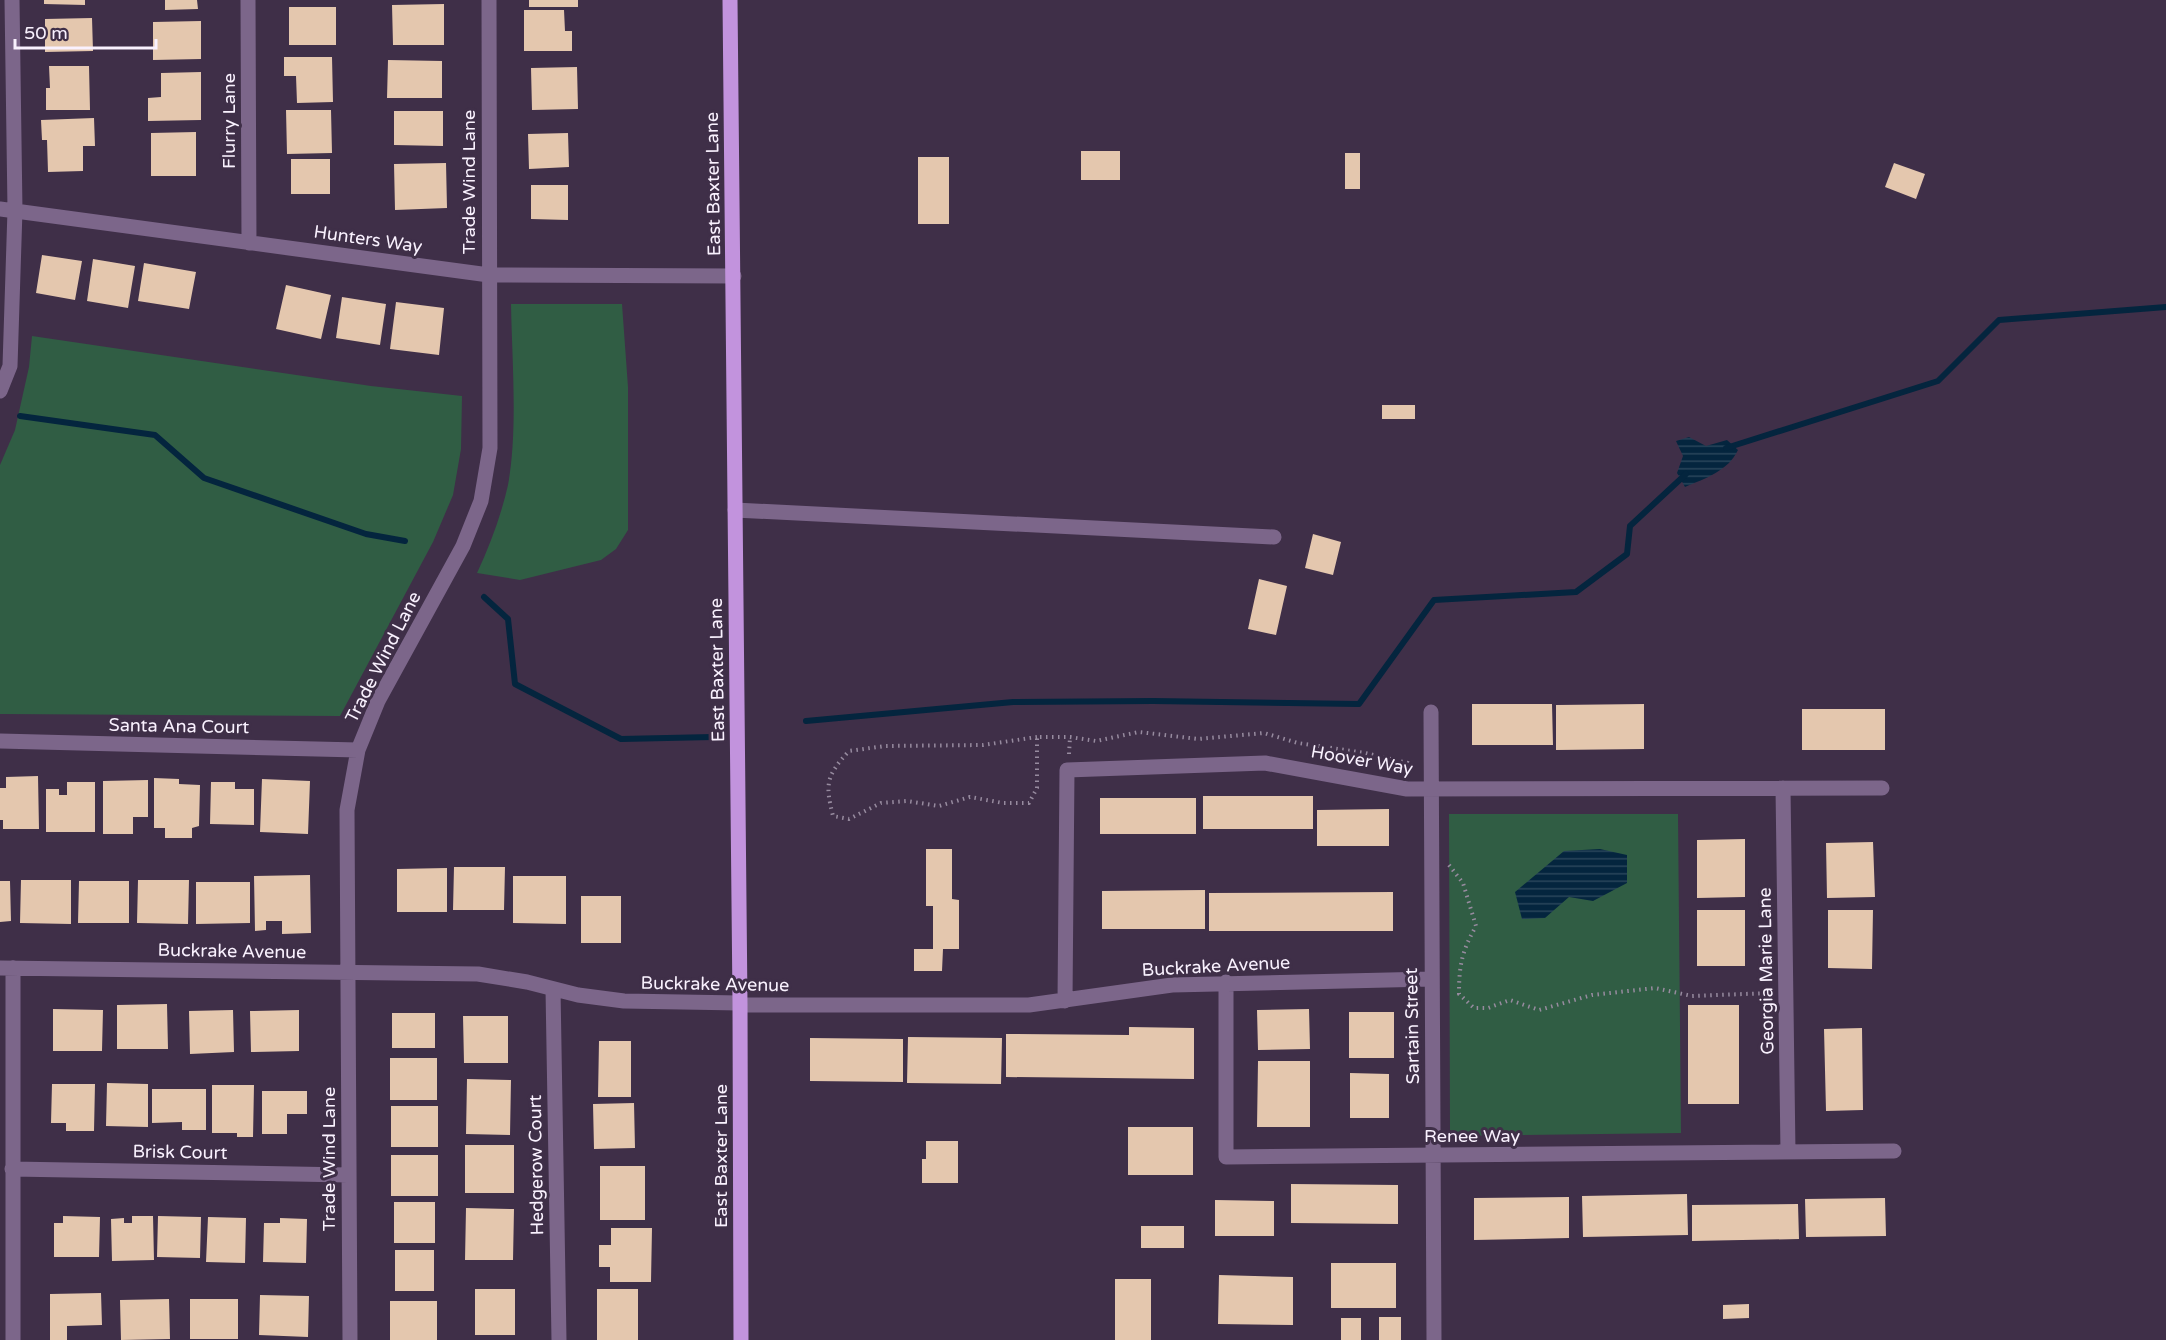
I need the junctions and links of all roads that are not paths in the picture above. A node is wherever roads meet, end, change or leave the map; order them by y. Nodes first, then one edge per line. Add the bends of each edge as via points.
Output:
1 (12, 0) edge
2 (248, 0) edge
3 (489, 0) edge
4 (730, 0) edge
5 (7, 210) edge
6 (249, 243) junction
7 (489, 275) junction
8 (734, 276) junction
9 (0, 391) edge
10 (735, 510) junction
11 (1274, 537) dead end
12 (1431, 712) dead end
13 (0, 741) edge
14 (358, 750) junction
15 (1783, 788) junction
16 (1882, 788) dead end
17 (1431, 789) junction
18 (6, 968) edge
19 (348, 972) junction
20 (1431, 979) junction
21 (1226, 982) junction
22 (553, 989) junction
23 (1065, 1001) junction
24 (740, 1003) junction
25 (1788, 1152) junction
26 (1894, 1152) dead end
27 (1434, 1155) junction
28 (12, 1169) junction
29 (348, 1175) junction
30 (6, 1239) edge
31 (13, 1340) edge
32 (350, 1340) edge
33 (559, 1340) edge
34 (741, 1340) edge
35 (1434, 1340) edge

1 - 5 street
2 - 6 street, Flurry Lane
3 - 7 street, Trade Wind Lane
4 - 8 main road, East Baxter Lane
5 - 6 street, Hunters Way
5 - 9 street via 10,366
6 - 7 street, Hunters Way
7 - 8 street, Hunters Way
7 - 14 street, Trade Wind Lane via 490,448 481,501 463,546 378,701
8 - 10 main road, East Baxter Lane
10 - 11 street
10 - 24 main road, East Baxter Lane
12 - 17 street, Sartain Street
13 - 14 street, Santa Ana Court
14 - 19 street, Trade Wind Lane via 347,810
15 - 16 street, Hoover Way
15 - 17 street, Hoover Way
15 - 25 street, Georgia Marie Lane
17 - 20 street, Sartain Street
17 - 23 street, Hoover Way via 1407,789 1265,763 1067,770
18 - 19 street, Buckrake Avenue
18 - 28 street
19 - 22 street, Buckrake Avenue via 478,974
19 - 29 street, Trade Wind Lane
20 - 21 street, Buckrake Avenue
20 - 27 street, Sartain Street
21 - 23 street, Buckrake Avenue via 1172,985
21 - 27 street, Renee Way via 1226,1157
22 - 24 street, Buckrake Avenue via 624,1001
22 - 33 street, Hedgerow Court
23 - 24 street, Buckrake Avenue via 1029,1005
24 - 34 main road, East Baxter Lane
25 - 26 street, Renee Way
25 - 27 street, Renee Way
27 - 35 street, Sartain Street
28 - 29 street, Brisk Court
28 - 30 street
29 - 32 street, Trade Wind Lane
30 - 31 street

